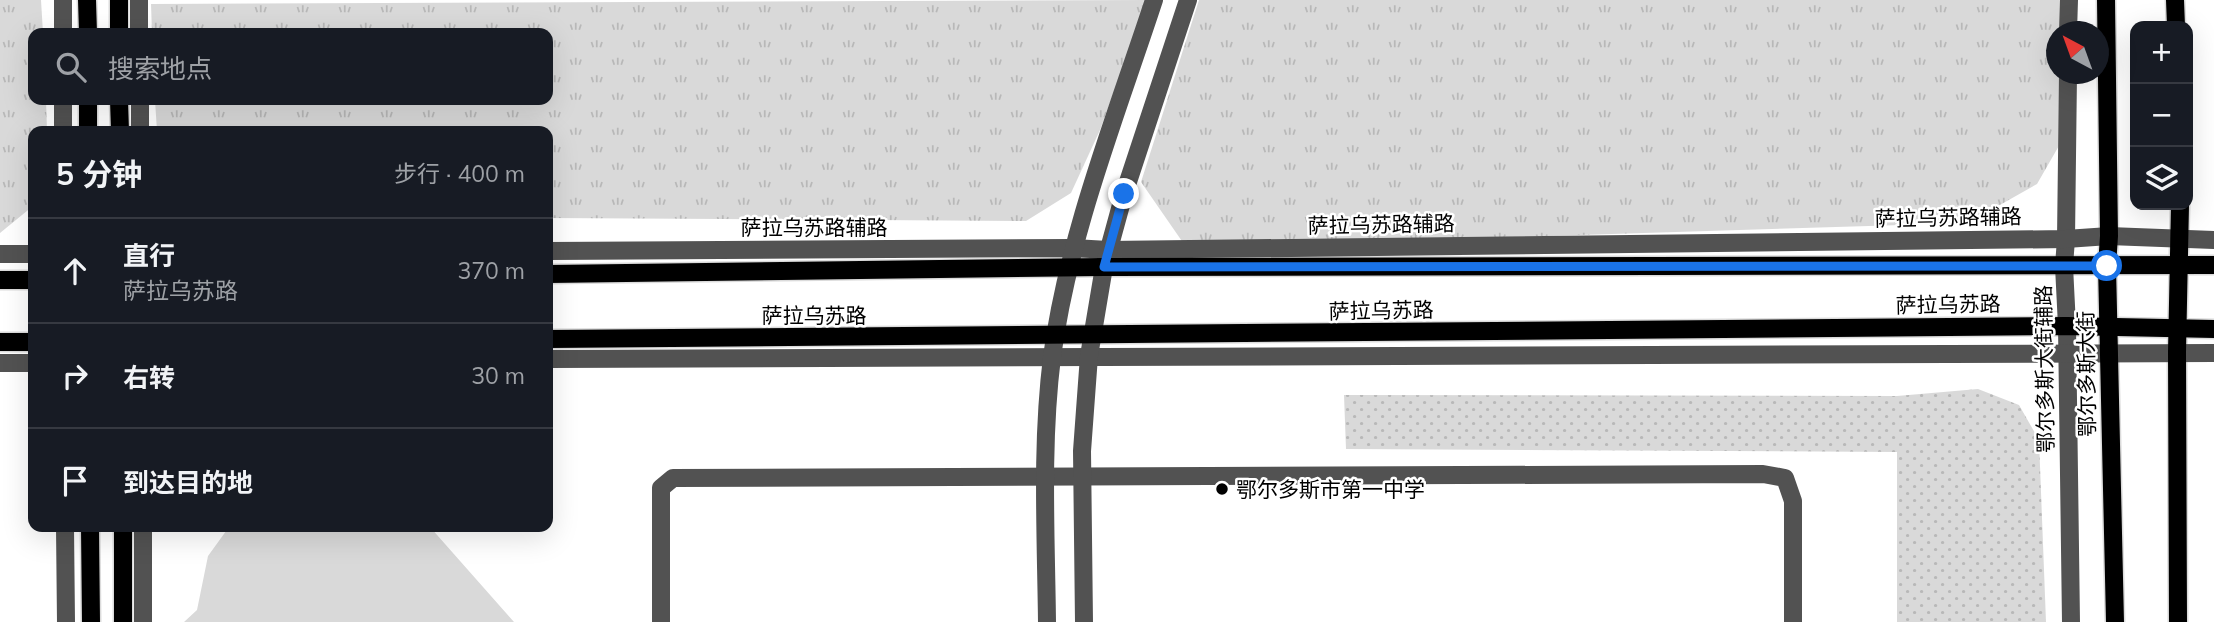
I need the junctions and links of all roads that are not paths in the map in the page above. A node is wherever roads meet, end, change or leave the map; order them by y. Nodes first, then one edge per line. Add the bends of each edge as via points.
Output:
1 (63, 0) edge
2 (87, 0) edge
3 (118, 0) edge
4 (139, 0) edge
5 (1154, 0) edge
6 (1188, 0) edge
7 (2069, 0) edge
8 (2106, 0) edge
9 (2175, 0) edge
10 (2068, 21) edge
11 (2176, 21) edge
12 (63, 28) edge
13 (88, 28) edge
14 (119, 28) edge
15 (139, 28) edge
16 (2068, 84) edge
17 (63, 105) edge
18 (88, 105) edge
19 (119, 105) edge
20 (140, 105) edge
21 (64, 126) edge
22 (88, 126) edge
23 (120, 126) edge
24 (140, 126) edge
25 (2180, 210) edge
26 (2109, 236) junction
27 (2066, 239) junction
28 (2181, 239) junction
29 (2214, 240) edge
30 (1073, 248) junction
31 (553, 251) edge
32 (0, 254) edge
33 (28, 254) edge
34 (1106, 258) junction
35 (2180, 264) junction
36 (2214, 265) edge
37 (2064, 266) junction
38 (2107, 266) junction
39 (1069, 268) junction
40 (553, 274) edge
41 (0, 280) edge
42 (28, 280) edge
43 (2067, 326) junction
44 (2108, 327) junction
45 (2177, 327) junction
46 (2214, 329) edge
47 (1056, 335) junction
48 (1092, 335) junction
49 (553, 339) edge
50 (0, 342) edge
51 (28, 342) edge
52 (2177, 352) junction
53 (2109, 353) junction
54 (2214, 353) edge
55 (2066, 354) junction
56 (1052, 356) junction
57 (1089, 356) junction
58 (553, 359) edge
59 (0, 363) edge
60 (28, 363) edge
61 (1045, 475) junction
62 (1083, 476) junction
63 (65, 532) edge
64 (90, 532) edge
65 (123, 532) edge
66 (143, 532) edge
67 (66, 622) edge
68 (91, 622) edge
69 (123, 622) edge
70 (143, 622) edge
71 (661, 622) edge
72 (1047, 622) edge
73 (1084, 622) edge
74 (1793, 622) edge
75 (2071, 622) edge
76 (2115, 622) edge
77 (2178, 622) edge

1 - 12 street
2 - 13 main road
3 - 14 main road
4 - 15 street
5 - 30 street
6 - 34 street
7 - 10 street
8 - 26 main road, 鄂尔多斯大街
9 - 11 main road
16 - 27 street, 鄂尔多斯大街辅路
17 - 21 street
18 - 22 main road
19 - 23 main road
20 - 24 street
25 - 28 main road
26 - 27 street, 萨拉乌苏路辅路
26 - 28 street, 萨拉乌苏路辅路
26 - 38 main road, 鄂尔多斯大街
27 - 34 street, 萨拉乌苏路辅路
27 - 37 street, 鄂尔多斯大街辅路
28 - 29 street, 萨拉乌苏路辅路
28 - 35 main road
30 - 31 street, 萨拉乌苏路辅路
30 - 34 street, 萨拉乌苏路辅路
30 - 39 street
32 - 33 street
34 - 37 main road, 萨拉乌苏路
34 - 39 main road, 萨拉乌苏路
34 - 48 street
35 - 36 main road, 萨拉乌苏路
35 - 38 main road, 萨拉乌苏路
35 - 45 main road
37 - 38 main road, 萨拉乌苏路
37 - 43 street, 鄂尔多斯大街辅路
38 - 44 main road, 鄂尔多斯大街
39 - 40 main road, 萨拉乌苏路
39 - 47 street
41 - 42 main road
43 - 44 main road, 萨拉乌苏路
43 - 48 main road, 萨拉乌苏路
43 - 55 street, 鄂尔多斯大街辅路
44 - 45 main road, 萨拉乌苏路
44 - 53 main road, 鄂尔多斯大街
45 - 46 main road, 萨拉乌苏路
45 - 52 main road
47 - 48 main road, 萨拉乌苏路
47 - 49 main road, 萨拉乌苏路
47 - 56 street
48 - 57 street
50 - 51 main road
52 - 53 street
52 - 54 street
52 - 77 main road
53 - 55 street
53 - 76 main road, 鄂尔多斯大街
55 - 57 street
55 - 75 street, 鄂尔多斯大街辅路
56 - 57 street
56 - 58 street
56 - 61 street
57 - 62 street
59 - 60 street
61 - 62 street
61 - 71 street via 673,478 661,488
61 - 72 street
62 - 73 street
62 - 74 street via 1763,474 1785,478 1793,501
63 - 67 street
64 - 68 main road
65 - 69 main road
66 - 70 street

